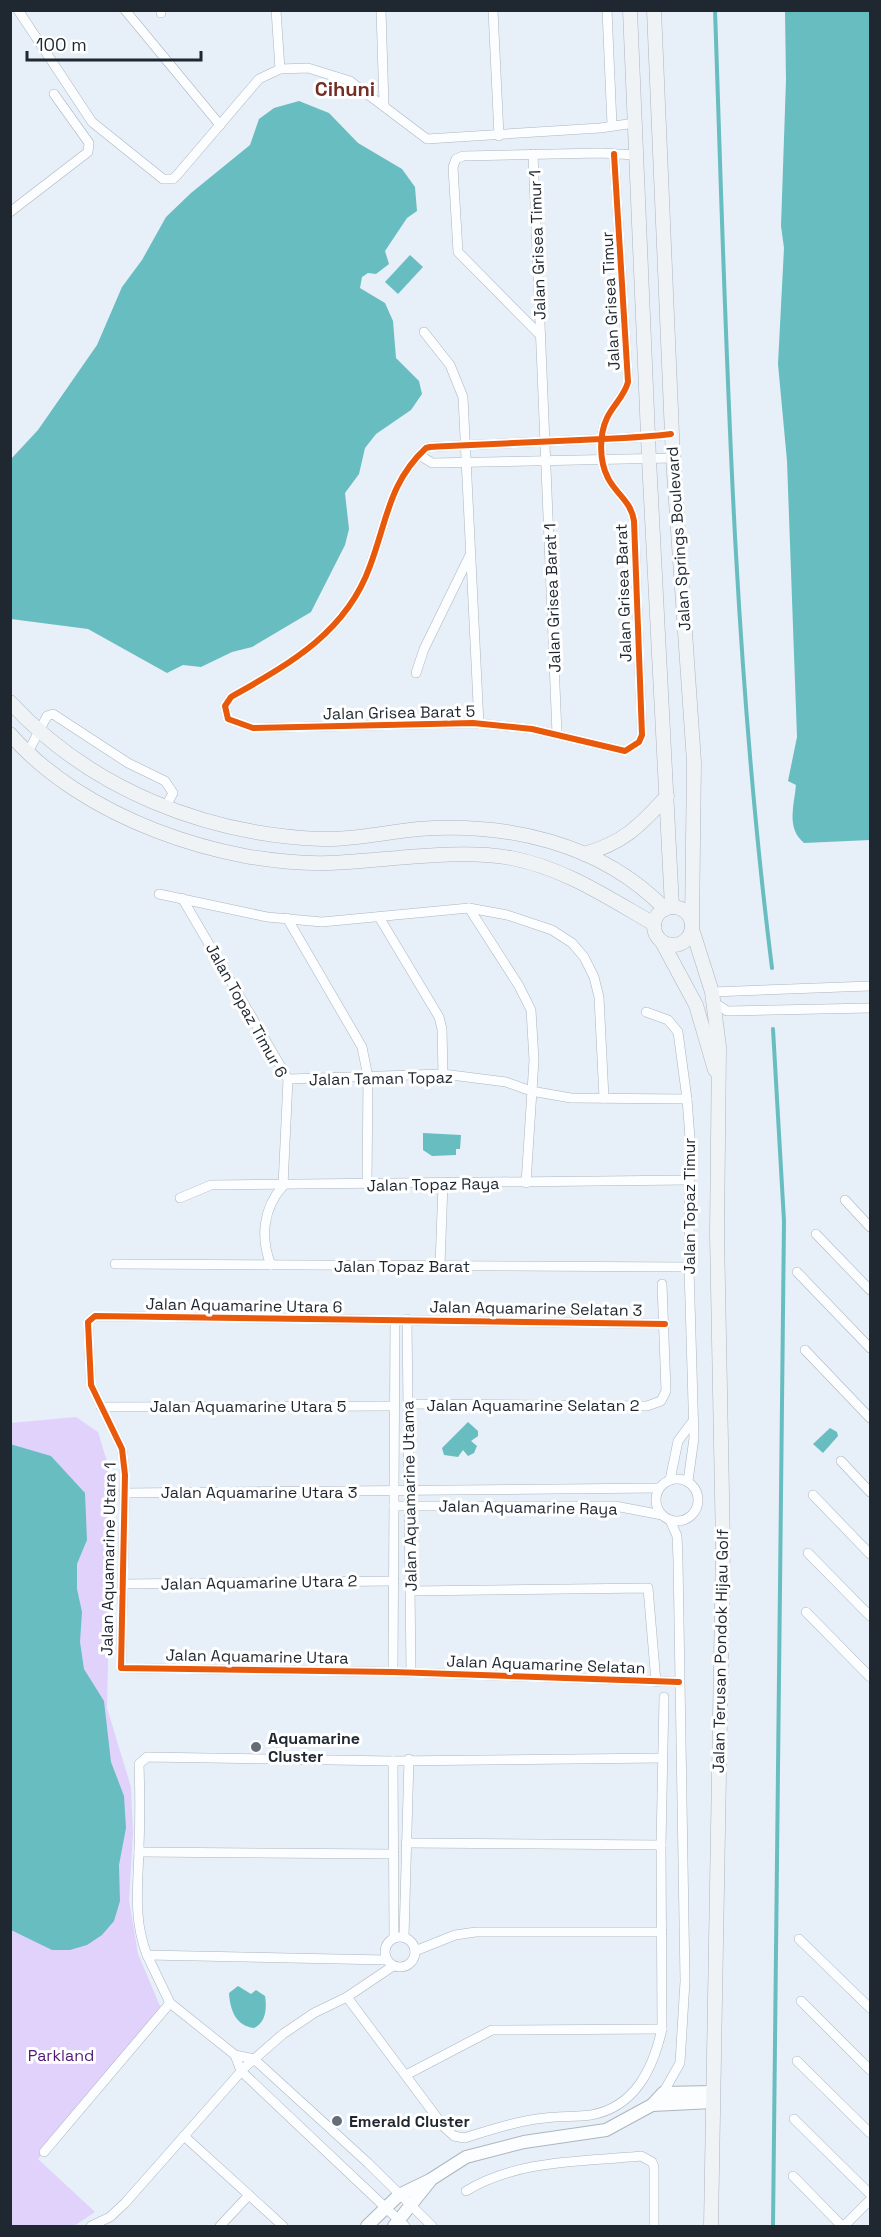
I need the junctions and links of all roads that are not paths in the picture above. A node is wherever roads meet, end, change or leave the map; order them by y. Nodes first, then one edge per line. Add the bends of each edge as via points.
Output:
1 (18, 10) edge
2 (125, 10) edge
3 (276, 10) edge
4 (381, 10) edge
5 (493, 10) edge
6 (607, 10) edge
7 (630, 10) edge
8 (654, 10) edge
9 (280, 69) junction
10 (54, 94) dead end
11 (384, 105) junction
12 (635, 123) junction
13 (220, 125) junction
14 (612, 125) junction
15 (499, 136) junction
16 (533, 154) junction
17 (614, 154) junction
18 (636, 155) junction
19 (10, 212) edge
20 (424, 332) dead end
21 (541, 336) junction
22 (671, 434) junction
23 (648, 437) junction
24 (602, 439) junction
25 (545, 442) junction
26 (467, 445) junction
27 (421, 456) junction
28 (673, 458) junction
29 (648, 459) junction
30 (603, 460) junction
31 (546, 461) junction
32 (468, 463) junction
33 (471, 552) junction
34 (416, 673) dead end
35 (10, 702) edge
36 (479, 724) junction
37 (39, 730) junction
38 (10, 734) edge
39 (557, 734) junction
40 (642, 735) joint
41 (28, 752) junction
42 (667, 796) junction
43 (165, 808) junction
44 (584, 854) junction
45 (669, 880) junction
46 (693, 885) junction
47 (159, 894) dead end
48 (653, 897) junction
49 (183, 898) junction
50 (469, 908) junction
51 (668, 908) junction
52 (379, 917) junction
53 (287, 918) junction
54 (649, 921) junction
55 (692, 926) junction
56 (662, 942) junction
57 (686, 986) junction
58 (870, 986) edge
59 (713, 997) junction
60 (870, 1008) edge
61 (646, 1012) dead end
62 (443, 1074) junction
63 (717, 1075) junction
64 (368, 1077) junction
65 (288, 1079) junction
66 (531, 1091) junction
67 (604, 1098) junction
68 (687, 1099) junction
69 (689, 1180) junction
70 (526, 1183) junction
71 (442, 1184) junction
72 (367, 1185) junction
73 (284, 1186) junction
74 (180, 1198) dead end
75 (845, 1200) dead end
76 (870, 1227) edge
77 (816, 1234) dead end
78 (115, 1264) dead end
79 (440, 1265) junction
80 (271, 1266) junction
81 (688, 1268) junction
82 (797, 1272) dead end
83 (662, 1284) dead end
84 (870, 1290) edge
85 (92, 1316) joint
86 (395, 1320) junction
87 (407, 1320) junction
88 (665, 1324) junction
89 (870, 1348) edge
90 (805, 1350) dead end
91 (408, 1404) junction
92 (394, 1406) junction
93 (101, 1407) junction
94 (870, 1418) edge
95 (693, 1421) junction
96 (841, 1461) dead end
97 (670, 1480) junction
98 (688, 1481) junction
99 (659, 1488) junction
100 (394, 1492) junction
101 (409, 1492) junction
102 (870, 1492) edge
103 (124, 1493) junction
104 (813, 1495) dead end
105 (394, 1506) junction
106 (410, 1506) junction
107 (666, 1518) junction
108 (683, 1520) junction
109 (676, 1536) junction
110 (808, 1553) dead end
111 (870, 1554) edge
112 (394, 1581) junction
113 (124, 1584) junction
114 (411, 1591) junction
115 (806, 1612) dead end
116 (870, 1616) edge
117 (121, 1668) joint
118 (393, 1672) junction
119 (411, 1673) junction
120 (870, 1677) edge
121 (656, 1682) junction
122 (679, 1682) junction
123 (664, 1697) dead end
124 (662, 1758) junction
125 (409, 1759) junction
126 (393, 1761) junction
127 (406, 1843) junction
128 (661, 1845) junction
129 (139, 1852) junction
130 (394, 1854) junction
131 (662, 1932) junction
132 (399, 1937) junction
133 (799, 1939) dead end
134 (415, 1951) junction
135 (147, 1955) junction
136 (390, 1963) junction
137 (347, 1997) junction
138 (801, 2001) dead end
139 (170, 2003) junction
140 (870, 2008) edge
141 (663, 2029) junction
142 (235, 2055) junction
143 (254, 2060) junction
144 (797, 2061) dead end
145 (870, 2070) edge
146 (241, 2071) junction
147 (406, 2075) junction
148 (663, 2093) junction
149 (713, 2097) junction
150 (652, 2105) junction
151 (795, 2119) dead end
152 (870, 2133) edge
153 (184, 2136) junction
154 (44, 2152) dead end
155 (793, 2176) dead end
156 (430, 2180) junction
157 (466, 2191) dead end
158 (399, 2194) junction
159 (870, 2194) edge
160 (249, 2195) junction
161 (870, 2200) edge
162 (385, 2206) junction
163 (411, 2207) junction
164 (399, 2224) edge
165 (91, 2226) edge
166 (220, 2226) edge
167 (283, 2226) edge
168 (367, 2226) edge
169 (432, 2226) edge
170 (654, 2226) edge
171 (711, 2226) edge
172 (843, 2226) edge

1 - 13 street via 92,122 158,176 168,179 178,174
2 - 13 street
3 - 9 street
4 - 11 street
5 - 15 street
6 - 14 street
7 - 12 main road, Jalan Springs Boulevard
8 - 22 main road, Jalan Springs Boulevard
9 - 11 street via 308,68 332,74 350,81
9 - 13 street via 259,79
10 - 19 street via 89,143 88,152
11 - 15 street via 424,139
12 - 14 street
12 - 18 main road, Jalan Springs Boulevard
14 - 15 street
16 - 17 street
16 - 21 street, Jalan Grisea Timur 1
16 - 21 street, Jalan Grisea Timur 1 via 463,156 456,159 453,167 458,252
17 - 18 street
17 - 24 street, Jalan Grisea Timur via 628,382 607,419
18 - 23 main road, Jalan Springs Boulevard
20 - 26 street via 458,382
21 - 25 street, Jalan Grisea Timur 1
22 - 23 street
22 - 28 main road, Jalan Springs Boulevard
23 - 24 street
23 - 29 main road, Jalan Springs Boulevard
24 - 25 street
24 - 30 street, Jalan Grisea Barat
25 - 26 street
25 - 31 street, Jalan Grisea Timur 1
26 - 27 street via 430,447
26 - 32 street
27 - 32 street via 428,462
27 - 36 street, Jalan Grisea Barat 5 via 404,472 393,492 370,567 337,624 293,663 231,697 224,712 228,719 253,728
28 - 29 street
28 - 46 main road, Jalan Springs Boulevard via 694,762
29 - 30 street
29 - 42 main road, Jalan Springs Boulevard
30 - 31 street
30 - 40 street, Jalan Grisea Barat via 611,484 627,501 634,521
31 - 32 street
31 - 39 street, Jalan Grisea Barat 1
32 - 33 street
33 - 34 street
33 - 36 street
35 - 37 main road
36 - 39 street, Jalan Grisea Barat 5
37 - 41 street
37 - 43 main road via 105,778
37 - 43 street via 47,716 53,714 110,752 165,781 173,793
38 - 41 main road
39 - 40 street, Jalan Grisea Barat 5 via 625,751 639,742
41 - 54 main road via 87,796 158,832 196,845 251,858 293,862 387,861 452,855 509,857 591,885
42 - 44 main road via 625,838
42 - 45 main road, Jalan Springs Boulevard
43 - 44 main road via 273,836 326,839 466,826 512,832
44 - 48 main road via 607,864
45 - 46 main road
45 - 51 main road, Jalan Springs Boulevard
46 - 55 main road, Jalan Springs Boulevard
47 - 49 street
48 - 51 main road
48 - 54 main road
49 - 53 street
49 - 65 street, Jalan Topaz Timur 6
50 - 52 street
50 - 66 street via 531,1010 535,1042
50 - 67 street via 552,930 584,957 599,997
51 - 54 main road
51 - 55 main road via 686,913
52 - 53 street via 322,921
52 - 62 street via 439,1017
53 - 64 street via 357,1033
54 - 56 main road
55 - 56 main road via 688,938 680,944
55 - 59 main road, Jalan Terusan Pondok Hijau Golf
56 - 57 main road, Jalan Terusan Pondok Hijau Golf
57 - 59 main road
57 - 63 main road, Jalan Terusan Pondok Hijau Golf via 701,1018
58 - 59 street
59 - 60 street via 727,1011
59 - 63 main road, Jalan Terusan Pondok Hijau Golf via 719,1047
61 - 68 street, Jalan Topaz Timur via 668,1020 678,1032
62 - 64 street, Jalan Taman Topaz
62 - 66 street, Jalan Taman Topaz via 506,1082
63 - 149 main road, Jalan Terusan Pondok Hijau Golf via 723,1547
64 - 65 street, Jalan Taman Topaz
64 - 72 street
65 - 73 street, Jalan Topaz Timur 6
66 - 67 street, Jalan Taman Topaz via 571,1098
66 - 70 street
67 - 68 street, Jalan Taman Topaz
68 - 69 street, Jalan Topaz Timur
69 - 70 street, Jalan Topaz Raya
69 - 81 street, Jalan Topaz Timur
70 - 71 street, Jalan Topaz Raya
71 - 72 street, Jalan Topaz Raya
71 - 79 street
72 - 73 street, Jalan Topaz Raya
73 - 74 street, Jalan Topaz Raya via 211,1185
73 - 80 street, Jalan Topaz Timur 6 via 274,1197 266,1223 266,1252
75 - 76 street
77 - 84 street
78 - 80 street, Jalan Topaz Barat
79 - 80 street, Jalan Topaz Barat
79 - 81 street, Jalan Topaz Barat
81 - 95 street, Jalan Topaz Timur
82 - 89 street
83 - 88 street
85 - 86 street, Jalan Aquamarine Utara 6
85 - 93 street, Jalan Aquamarine Utara 1 via 88,1322 91,1385
86 - 87 street, Jalan Aquamarine Utara 6
86 - 92 street, Jalan Aquamarine Utama
87 - 88 street, Jalan Aquamarine Selatan 3
87 - 91 street, Jalan Aquamarine Utama
88 - 91 street, Jalan Aquamarine Selatan 2 via 666,1391 658,1402 647,1406
90 - 94 street
91 - 101 street, Jalan Aquamarine Utama
92 - 93 street, Jalan Aquamarine Utara 5
92 - 100 street, Jalan Aquamarine Utama
93 - 103 street, Jalan Aquamarine Utara 1 via 122,1449
95 - 97 street via 678,1441
95 - 98 street, Jalan Topaz Timur
96 - 102 street
97 - 98 street
97 - 99 street
98 - 108 street via 696,1490 698,1504 690,1517
99 - 101 street, Jalan Aquamarine Raya
99 - 107 street via 655,1502
100 - 101 street, Jalan Aquamarine Raya
100 - 103 street, Jalan Aquamarine Utara 3
100 - 105 street, Jalan Aquamarine Utama
101 - 106 street, Jalan Aquamarine Utama
103 - 113 street, Jalan Aquamarine Utara 1
104 - 111 street
105 - 106 street, Jalan Aquamarine Raya
105 - 112 street, Jalan Aquamarine Utama
106 - 107 street, Jalan Aquamarine Raya via 615,1506
106 - 114 street, Jalan Aquamarine Utama
107 - 108 street
107 - 109 street
108 - 109 street
109 - 122 street
110 - 116 street
112 - 113 street, Jalan Aquamarine Utara 2
112 - 118 street, Jalan Aquamarine Utama
113 - 117 street, Jalan Aquamarine Utara 1
114 - 119 street, Jalan Aquamarine Utama
114 - 121 street via 650,1590
115 - 120 street
117 - 118 street, Jalan Aquamarine Utara
118 - 119 street, Jalan Aquamarine Utara
119 - 121 street, Jalan Aquamarine Selatan
121 - 122 street, Jalan Aquamarine Selatan
122 - 148 street via 684,2004 680,2063
123 - 124 street
124 - 125 street
124 - 128 street
125 - 126 street
125 - 127 street
126 - 129 street via 147,1757 140,1764
126 - 130 street
127 - 128 street
127 - 132 street
128 - 131 street
129 - 130 street
129 - 135 street via 135,1894 139,1935
130 - 132 street
131 - 134 street via 476,1932 455,1935
131 - 141 street
132 - 134 street via 412,1942
132 - 136 street via 386,1944
133 - 140 street
134 - 136 street via 410,1963 402,1967
135 - 136 street
135 - 139 street
136 - 137 street
137 - 143 street via 306,2018
137 - 147 street
138 - 145 street
139 - 142 street
139 - 154 street
141 - 147 street via 492,2030
141 - 147 street via 657,2054 645,2077 620,2105 599,2113 544,2118 464,2138 454,2136 444,2127
142 - 143 street
142 - 146 street
143 - 146 street
143 - 158 street
144 - 152 street
146 - 153 street
146 - 162 street
148 - 149 street
148 - 150 street
149 - 150 street
149 - 171 main road, Jalan Terusan Pondok Hijau Golf
150 - 156 street via 606,2130 524,2142 466,2157
151 - 159 street
153 - 160 street
153 - 165 street via 125,2203 110,2217
155 - 172 street
156 - 158 street
156 - 163 street
157 - 170 street via 486,2179 518,2169 641,2156 654,2167
158 - 162 street
158 - 163 street
160 - 166 street
160 - 167 street
161 - 172 street
162 - 164 street
162 - 168 street
163 - 164 street
163 - 169 street

